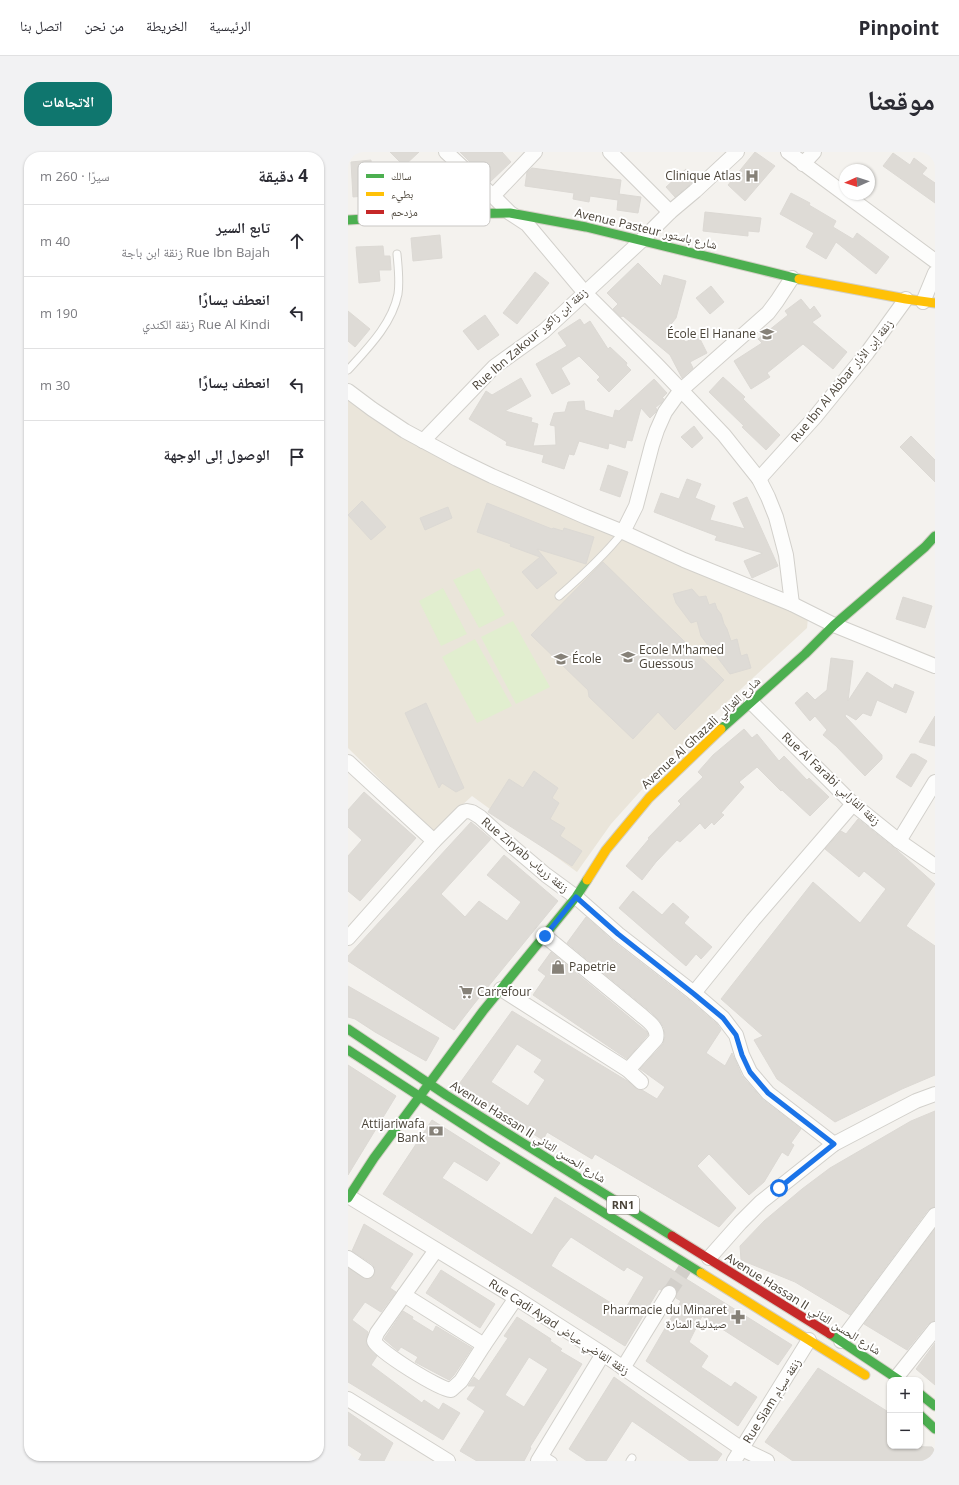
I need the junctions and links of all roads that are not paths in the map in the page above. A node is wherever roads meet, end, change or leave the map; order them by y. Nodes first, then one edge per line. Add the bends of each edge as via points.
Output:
1 (446, 152) edge
2 (535, 152) edge
3 (610, 152) edge
4 (737, 152) edge
5 (788, 152) edge
6 (814, 152) edge
7 (457, 162) edge
8 (803, 164) junction
9 (490, 193) edge
10 (493, 196) junction
11 (670, 212) junction
12 (490, 213) edge
13 (510, 213) junction
14 (358, 219) edge
15 (348, 220) edge
16 (641, 241) junction
17 (397, 254) dead end
18 (935, 260) edge
19 (935, 273) edge
20 (792, 278) junction
21 (585, 293) junction
22 (906, 299) junction
23 (929, 302) edge
24 (348, 370) edge
25 (348, 391) edge
26 (680, 391) junction
27 (423, 441) junction
28 (759, 479) junction
29 (624, 532) junction
30 (935, 536) edge
31 (930, 551) edge
32 (559, 596) dead end
33 (792, 604) junction
34 (834, 625) junction
35 (935, 666) edge
36 (751, 702) junction
37 (348, 762) edge
38 (935, 782) edge
39 (854, 804) junction
40 (434, 841) junction
41 (899, 841) junction
42 (935, 866) edge
43 (576, 897) junction
44 (545, 936) junction
45 (348, 938) edge
46 (501, 989) junction
47 (694, 994) junction
48 (348, 1029) edge
49 (348, 1050) edge
50 (628, 1070) junction
51 (641, 1082) dead end
52 (430, 1084) junction
53 (935, 1094) edge
54 (421, 1096) junction
55 (834, 1144) junction
56 (348, 1197) edge
57 (935, 1215) edge
58 (436, 1250) junction
59 (348, 1258) edge
60 (709, 1258) junction
61 (367, 1272) dead end
62 (670, 1293) tunnel mouth
63 (404, 1295) junction
64 (516, 1298) junction
65 (935, 1329) edge
66 (809, 1340) junction
67 (841, 1341) junction
68 (484, 1345) junction
69 (603, 1354) junction
70 (623, 1368) junction
71 (895, 1377) edge
72 (899, 1377) edge
73 (874, 1380) dead end
74 (923, 1396) edge
75 (348, 1399) edge
76 (935, 1406) edge
77 (923, 1418) edge
78 (935, 1429) edge
79 (742, 1449) junction
80 (545, 1459) edge
81 (448, 1461) edge
82 (734, 1461) edge
83 (767, 1461) edge

1 - 7 street
2 - 10 street
3 - 11 street
4 - 11 street, Rue Ibn Zakour زنقة ابن زاكور
5 - 8 street
6 - 8 street
8 - 18 street
9 - 10 street
10 - 13 street
11 - 16 street, Rue Ibn Zakour زنقة ابن زاكور
12 - 13 street, Avenue Pasteur شارع باستور
13 - 16 street, Avenue Pasteur شارع باستور
13 - 21 street via 527,224
14 - 15 street, Avenue Pasteur شارع باستور
16 - 20 street, Avenue Pasteur شارع باستور
16 - 21 street, Rue Ibn Zakour زنقة ابن زاكور
17 - 24 lane via 398,293 393,310 382,331
19 - 23 street
20 - 22 street, Avenue Pasteur شارع باستور
20 - 26 street via 768,313
21 - 26 street
21 - 27 street, Rue Ibn Zakour زنقة ابن زاكور via 534,338 494,367
22 - 23 street, Avenue Pasteur شارع باستور
22 - 28 street, Rue Ibn Al Abbar زنقة إبن الأبار via 867,353 815,417
25 - 27 street
26 - 28 street via 724,436
26 - 29 street via 665,412 657,430 636,506
27 - 29 street via 492,476
28 - 33 street via 776,516 786,555
29 - 32 lane via 598,562
29 - 33 street via 684,560
30 - 31 street, Avenue Al Ghazali شارع الغزالي
31 - 34 street, Avenue Al Ghazali شارع الغزالي
33 - 34 street
34 - 35 street
34 - 36 street, Avenue Al Ghazali شارع الغزالي
36 - 39 street, Rue Al Farabi زنقة الفارابي
36 - 43 street, Avenue Al Ghazali شارع الغزالي via 649,798 606,850
37 - 40 street
38 - 41 street
39 - 41 street, Rue Al Farabi زنقة الفارابي
39 - 47 street via 753,920
40 - 43 street, Rue Ziryab زنقة زرياب via 463,812 472,812
40 - 45 street, Rue Ziryab زنقة زرياب
41 - 42 street, Rue Al Farabi زنقة الفارابي
43 - 44 street, Avenue Al Ghazali شارع الغزالي
43 - 47 street, Rue Ziryab زنقة زرياب
44 - 46 street, Avenue Al Ghazali شارع الغزالي
44 - 50 street via 657,1031 656,1039
46 - 50 street
46 - 52 street, Avenue Al Ghazali شارع الغزالي
47 - 55 street, Rue Ziryab زنقة زرياب via 723,1018 736,1035 750,1072 768,1093
48 - 52 street, Avenue Hassan II شارع الحسن الثاني / RN1
49 - 54 street, RN1
50 - 51 street
52 - 54 street, Avenue Al Ghazali شارع الغزالي
52 - 60 street, Avenue Hassan II شارع الحسن الثاني / RN1
53 - 55 street via 916,1101
54 - 56 street, Avenue Al Ghazali شارع الغزالي
54 - 66 street, RN1 via 490,1142
55 - 60 street via 761,1202
56 - 58 street, Rue Cadi Ayad زنقة القاضي عياض
57 - 67 street
58 - 63 street
58 - 64 street, Rue Cadi Ayad زنقة القاضي عياض
59 - 61 street
60 - 67 street, Avenue Hassan II شارع الحسن الثاني / RN1
62 - 70 street
63 - 68 street
63 - 68 street via 374,1341 381,1350 413,1371 451,1390 461,1381
64 - 68 street
64 - 69 street, Rue Cadi Ayad زنقة القاضي عياض
65 - 72 street
66 - 73 street, RN1
66 - 79 street, Rue Siam زنقة سيام
67 - 71 street, Avenue Hassan II شارع الحسن الثاني / RN1
69 - 70 street, Rue Cadi Ayad زنقة القاضي عياض
69 - 80 street
70 - 79 street, Rue Cadi Ayad زنقة القاضي عياض
74 - 76 street
75 - 81 street
77 - 78 street
79 - 82 street, Rue Siam زنقة سيام
79 - 83 street, Rue Cadi Ayad زنقة القاضي عياض

